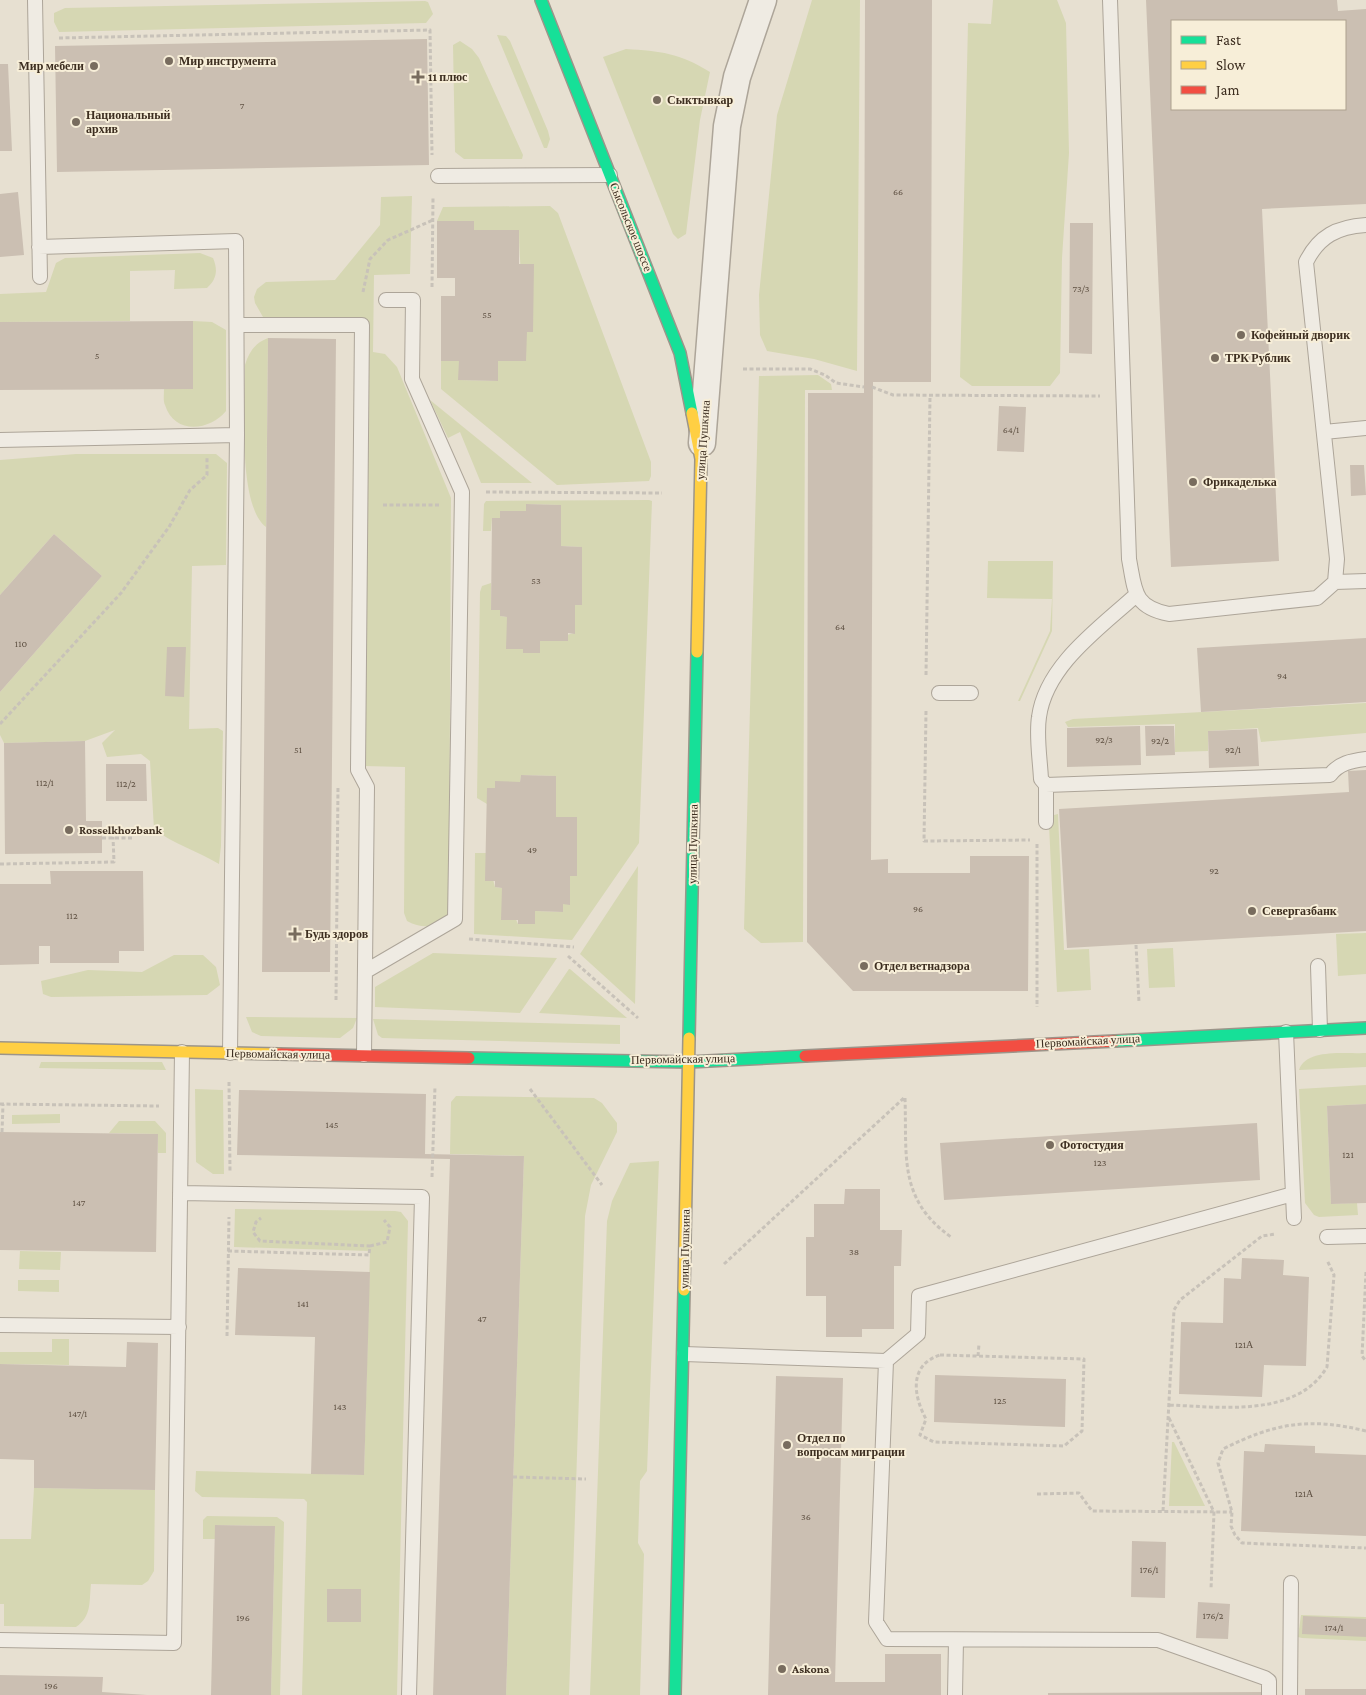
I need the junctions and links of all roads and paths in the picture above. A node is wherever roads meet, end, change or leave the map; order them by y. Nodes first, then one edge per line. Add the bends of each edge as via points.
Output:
1 (35, 0) edge
2 (541, 0) edge
3 (763, 0) edge
4 (1110, 0) edge
5 (36, 39) junction
6 (432, 158) dead end
7 (610, 175) junction
8 (438, 176) dead end
9 (433, 196) dead end
10 (433, 220) junction
11 (1366, 225) edge
12 (39, 246) junction
13 (40, 277) dead end
14 (432, 297) dead end
15 (386, 300) dead end
16 (361, 301) dead end
17 (238, 325) junction
18 (743, 369) dead end
19 (864, 387) dead end
20 (872, 387) dead end
21 (930, 396) junction
22 (1123, 396) junction
23 (1366, 428) edge
24 (1324, 432) junction
25 (237, 435) junction
26 (207, 436) junction
27 (0, 440) edge
28 (701, 459) junction
29 (662, 493) dead end
30 (463, 499) junction
31 (360, 505) junction
32 (1366, 581) edge
33 (1335, 582) junction
34 (1136, 596) junction
35 (926, 683) dead end
36 (940, 693) dead end
37 (971, 693) dead end
38 (926, 703) dead end
39 (0, 724) edge
40 (1366, 759) edge
41 (338, 781) dead end
42 (1046, 785) junction
43 (1046, 822) dead end
44 (113, 837) junction
45 (102, 838) dead end
46 (132, 838) dead end
47 (0, 864) edge
48 (469, 930) dead end
49 (1136, 944) dead end
50 (574, 947) dead end
51 (568, 956) dead end
52 (1318, 966) dead end
53 (366, 971) junction
54 (336, 1000) dead end
55 (1139, 1002) dead end
56 (1037, 1007) dead end
57 (638, 1018) dead end
58 (1366, 1028) edge
59 (1320, 1030) junction
60 (1286, 1032) junction
61 (0, 1048) edge
62 (182, 1052) junction
63 (230, 1053) junction
64 (364, 1055) junction
65 (689, 1062) junction
66 (229, 1076) dead end
67 (436, 1080) dead end
68 (529, 1088) dead end
69 (2, 1104) edge
70 (161, 1106) dead end
71 (2, 1132) dead end
72 (602, 1186) dead end
73 (180, 1193) junction
74 (230, 1194) junction
75 (1293, 1194) junction
76 (422, 1197) junction
77 (262, 1217) dead end
78 (1294, 1218) dead end
79 (380, 1220) dead end
80 (1278, 1234) dead end
81 (1366, 1236) edge
82 (1327, 1237) dead end
83 (951, 1238) dead end
84 (370, 1246) junction
85 (228, 1251) junction
86 (1323, 1255) dead end
87 (724, 1264) dead end
88 (1366, 1272) edge
89 (0, 1325) edge
90 (179, 1327) junction
91 (227, 1336) dead end
92 (979, 1344) dead end
93 (684, 1354) junction
94 (978, 1356) junction
95 (886, 1361) junction
96 (1366, 1361) edge
97 (1170, 1405) junction
98 (1169, 1418) junction
99 (1366, 1431) edge
100 (514, 1477) dead end
101 (586, 1479) dead end
102 (1037, 1494) dead end
103 (1163, 1511) junction
104 (1214, 1512) junction
105 (1232, 1512) junction
106 (1366, 1548) edge
107 (1291, 1583) dead end
108 (1211, 1589) dead end
109 (0, 1640) edge
110 (956, 1640) junction
111 (409, 1695) edge
112 (675, 1695) edge
113 (955, 1695) edge
114 (1269, 1695) edge
115 (1290, 1695) edge

1 - 5 lane
2 - 7 main road, Сысольское шоссе
3 - 28 street, улица Пушкина via 737,77 727,126
4 - 22 lane
5 - 6 path via 430,30
5 - 12 lane
7 - 8 lane
7 - 28 main road, Сысольское шоссе via 680,352
9 - 10 path
10 - 14 path
10 - 16 path via 388,240 370,259
11 - 24 lane via 1333,232 1313,248 1306,262
12 - 13 lane
12 - 17 lane via 236,242
15 - 30 lane via 413,300 412,379
17 - 25 lane
17 - 31 lane via 362,325
18 - 19 path via 810,369 836,383
20 - 21 path via 893,395
21 - 22 path
21 - 35 path
22 - 34 lane via 1128,559
23 - 24 lane
24 - 33 lane via 1337,559
25 - 26 lane
25 - 63 lane
26 - 27 lane
26 - 39 path via 207,475 190,490 169,527 121,593
28 - 65 main road, улица Пушкина
29 - 30 path
30 - 31 path
30 - 53 lane via 455,919
31 - 53 lane via 358,770 367,787
32 - 33 lane
33 - 34 lane via 1317,598 1169,614 1152,611
34 - 42 lane via 1059,669 1047,691 1039,717 1041,779
36 - 37 lane
38 - 56 path via 924,841 1037,839
40 - 42 lane via 1348,761 1330,775
41 - 54 path
42 - 43 lane
44 - 45 path
44 - 46 path
44 - 47 path via 114,862
48 - 50 path via 469,940
49 - 55 path
51 - 57 path
52 - 59 lane
53 - 64 lane
58 - 59 main road, Первомайская улица
59 - 60 main road, Первомайская улица
60 - 65 main road, Первомайская улица
60 - 75 lane
61 - 62 main road, Первомайская улица
62 - 63 main road, Первомайская улица
62 - 73 lane
63 - 64 main road, Первомайская улица
64 - 65 main road, Первомайская улица
65 - 93 main road, улица Пушкина
66 - 74 path
67 - 76 path via 432,1184
68 - 72 path
69 - 70 path
69 - 71 path
73 - 74 lane
73 - 90 lane
74 - 76 lane
74 - 85 path
75 - 78 lane
75 - 95 lane via 919,1296 918,1334
76 - 111 lane
77 - 84 path via 254,1227 260,1241
79 - 84 path via 389,1224 389,1237 384,1244
80 - 97 path via 1262,1236 1177,1304 1174,1310
81 - 82 lane
83 - 87 path via 934,1225 919,1206 911,1188 907,1168 905,1097
84 - 85 path via 369,1255
85 - 91 path
86 - 97 path via 1334,1275 1327,1367 1321,1378 1301,1392 1250,1408
88 - 96 path via 1362,1356
89 - 90 lane
90 - 109 lane via 174,1643
92 - 94 path
93 - 95 lane
93 - 112 main road, улица Пушкина
94 - 94 path via 940,1355 921,1366 916,1389 926,1419 920,1435 934,1442 1064,1446 1082,1431 1084,1359
95 - 110 lane via 876,1622 887,1639
97 - 98 path
98 - 103 path
98 - 104 path
99 - 105 path via 1323,1422 1300,1424 1247,1437 1223,1449 1218,1462
100 - 101 path
102 - 103 path via 1079,1493 1092,1510
103 - 104 path
104 - 105 path
104 - 108 path
105 - 106 path via 1231,1526 1242,1543
107 - 115 lane
110 - 113 lane
110 - 114 lane via 1158,1640 1265,1678 1269,1681

